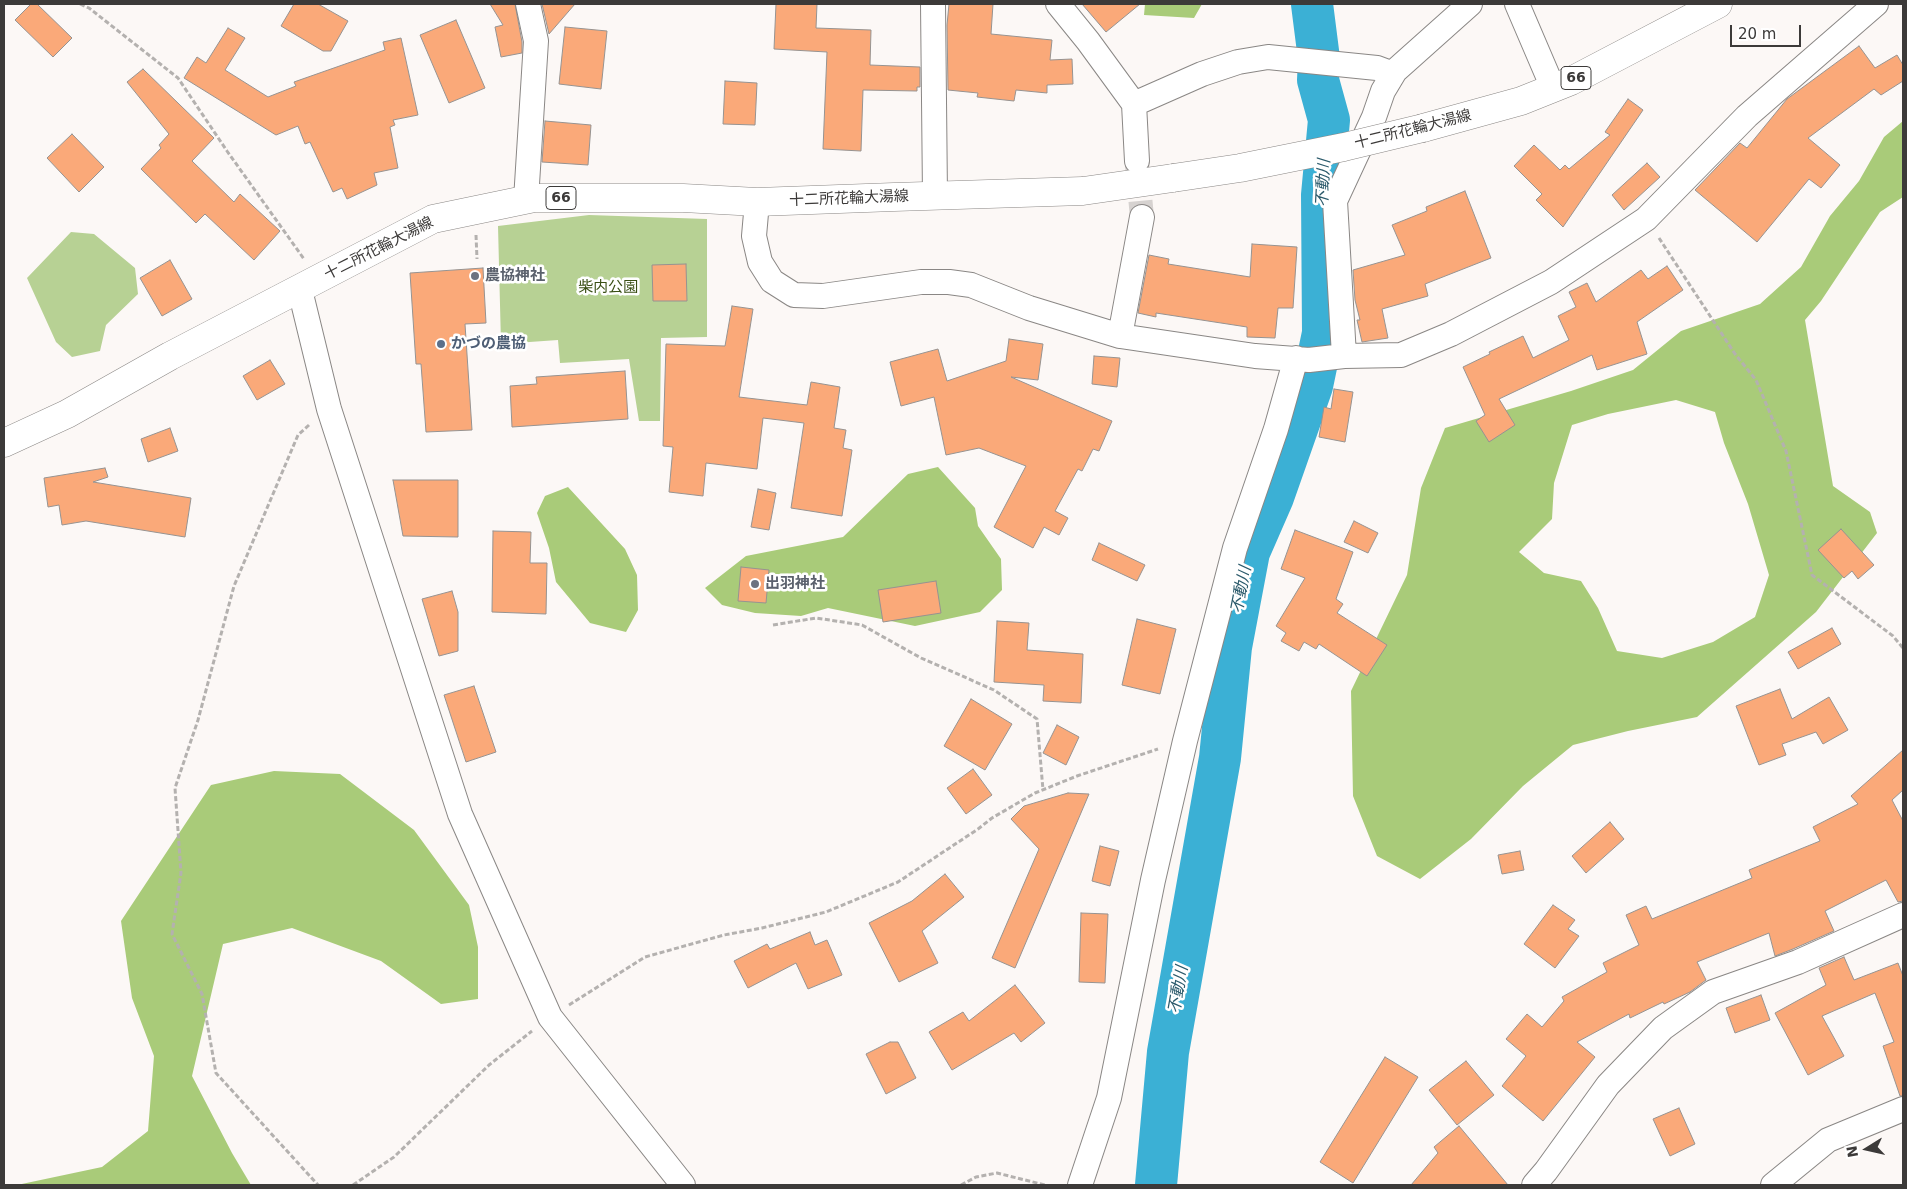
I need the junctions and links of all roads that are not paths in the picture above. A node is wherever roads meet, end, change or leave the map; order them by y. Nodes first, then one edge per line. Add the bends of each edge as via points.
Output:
1 (528, 4) edge
2 (933, 4) edge
3 (1058, 4) edge
4 (1470, 4) edge
5 (1516, 4) edge
6 (1718, 4) edge
7 (1876, 4) edge
8 (1393, 74) junction
9 (1553, 88) junction
10 (1134, 104) junction
11 (1137, 161) tunnel mouth
12 (935, 196) junction
13 (526, 200) junction
14 (757, 202) junction
15 (1142, 217) tunnel mouth
16 (309, 285) junction
17 (1120, 336) junction
18 (1320, 358) junction
19 (4, 442) edge
20 (1903, 915) edge
21 (1903, 1109) edge
22 (683, 1185) edge
23 (1080, 1185) edge
24 (1534, 1185) edge
25 (1773, 1185) edge

1 - 13 street via 536,41
2 - 12 street
3 - 10 street
4 - 8 street
5 - 9 street
6 - 9 main road, 十二所花輪大湯線 / 66
7 - 18 street via 1747,116 1646,219 1551,282 1451,334 1400,355
8 - 10 street via 1377,68 1268,57 1238,62 1202,74
8 - 18 street via 1336,201
9 - 12 main road, 十二所花輪大湯線 / 66, bridge via 1521,102 1423,128 1240,168 1083,191
10 - 11 street
12 - 14 main road, 十二所花輪大湯線 / 66
13 - 14 main road, 十二所花輪大湯線 / 66 via 673,198
13 - 16 main road, 十二所花輪大湯線 / 66 via 433,219
14 - 17 street via 754,236 760,262 772,281 794,295 823,296 921,282 971,285 1029,308
15 - 17 street
16 - 19 main road, 十二所花輪大湯線 / 66 via 170,356 67,414
16 - 22 street via 329,409 460,814 550,1017
17 - 18 street via 1255,356
18 - 23 street via 1276,429 1235,548 1153,880 1110,1098
20 - 24 street via 1798,962 1713,992 1663,1028 1608,1084
21 - 25 street via 1828,1140

